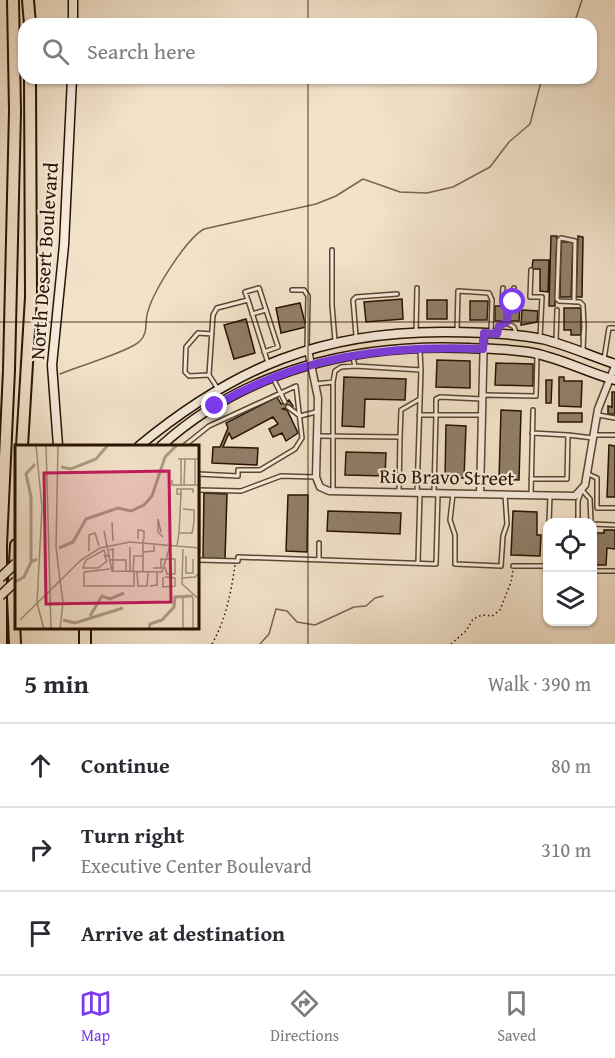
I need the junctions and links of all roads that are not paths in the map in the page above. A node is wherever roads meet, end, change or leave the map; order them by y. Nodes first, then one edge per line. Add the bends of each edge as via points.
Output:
1 (13, 0) edge
2 (28, 0) edge
3 (73, 0) edge
4 (30, 18) edge
5 (73, 18) edge
6 (30, 84) edge
7 (72, 84) edge
8 (332, 250) dead end
9 (531, 270) dead end
10 (417, 288) dead end
11 (503, 288) dead end
12 (514, 288) dead end
13 (292, 290) dead end
14 (397, 294) dead end
15 (248, 300) junction
16 (508, 301) junction
17 (574, 302) junction
18 (266, 310) junction
19 (557, 310) dead end
20 (252, 314) junction
21 (507, 322) junction
22 (615, 328) edge
23 (416, 332) junction
24 (457, 332) junction
25 (490, 333) junction
26 (212, 334) junction
27 (516, 335) junction
28 (357, 338) junction
29 (540, 339) junction
30 (335, 342) junction
31 (556, 343) junction
32 (420, 347) junction
33 (483, 349) junction
34 (308, 350) junction
35 (264, 352) junction
36 (582, 352) junction
37 (352, 354) junction
38 (537, 354) junction
39 (604, 360) junction
40 (268, 363) junction
41 (312, 363) junction
42 (615, 365) edge
43 (355, 366) junction
44 (421, 370) junction
45 (209, 375) junction
46 (272, 376) junction
47 (613, 379) edge
48 (333, 382) junction
49 (316, 384) junction
50 (218, 389) junction
51 (280, 392) junction
52 (208, 395) junction
53 (482, 397) junction
54 (420, 399) junction
55 (285, 402) dead end
56 (215, 406) junction
57 (288, 407) dead end
58 (533, 410) dead end
59 (318, 411) junction
60 (419, 415) junction
61 (436, 415) junction
62 (482, 415) junction
63 (597, 415) junction
64 (300, 416) junction
65 (615, 418) edge
66 (532, 434) junction
67 (568, 435) junction
68 (615, 435) edge
69 (318, 436) junction
70 (333, 436) junction
71 (594, 436) junction
72 (400, 437) junction
73 (22, 445) edge
74 (58, 445) edge
75 (140, 445) edge
76 (162, 445) edge
77 (185, 445) edge
78 (200, 474) edge
79 (587, 474) junction
80 (316, 477) junction
81 (531, 478) junction
82 (200, 490) edge
83 (582, 490) junction
84 (333, 491) junction
85 (399, 492) junction
86 (418, 493) junction
87 (436, 493) junction
88 (453, 494) junction
89 (480, 494) junction
90 (506, 495) junction
91 (531, 496) junction
92 (550, 496) junction
93 (615, 508) edge
94 (549, 518) edge
95 (578, 518) edge
96 (592, 518) edge
97 (597, 523) edge
98 (615, 525) edge
99 (319, 543) dead end
100 (200, 560) edge
101 (319, 560) junction
102 (15, 564) edge
103 (418, 564) junction
104 (513, 566) road end
105 (543, 566) edge
106 (15, 571) edge
107 (597, 571) edge
108 (615, 572) edge
109 (0, 578) edge
110 (15, 581) edge
111 (0, 596) edge
112 (1, 644) edge
113 (15, 644) edge

1 - 112 highway via 15,111
2 - 4 highway
3 - 5 main road
6 - 73 highway via 31,297
7 - 74 main road, North Desert Boulevard via 64,245 52,365
8 - 30 lane
9 - 29 lane via 530,297 542,297
10 - 23 lane
11 - 16 lane via 502,301
12 - 16 lane via 513,302
13 - 34 lane via 304,290 308,296
14 - 28 lane via 353,300
15 - 18 lane via 245,292 259,288
15 - 20 lane
15 - 26 lane via 217,308
16 - 21 lane
17 - 17 lane via 557,299 561,238 575,241
17 - 36 lane via 583,305
18 - 20 lane
18 - 35 lane via 278,348
19 - 31 lane
20 - 35 lane
21 - 25 lane
21 - 27 lane
22 - 39 lane via 609,328
23 - 24 main road
23 - 28 main road
24 - 25 main road
24 - 25 lane via 458,291 489,292
25 - 27 main road
25 - 33 street
26 - 45 lane
26 - 45 lane via 198,333 186,347 185,372 189,376
27 - 29 main road
28 - 30 main road
29 - 31 main road
30 - 34 main road
31 - 36 main road
32 - 33 main road
32 - 37 main road
32 - 44 lane
33 - 38 main road
33 - 53 street
34 - 40 main road
34 - 41 street
35 - 40 lane
36 - 39 main road
37 - 41 main road
37 - 43 lane
38 - 47 main road
38 - 53 lane via 536,396
39 - 42 main road
40 - 50 main road
41 - 46 main road
41 - 49 street
42 - 47 street
43 - 44 lane
43 - 48 lane via 335,371
44 - 54 lane
45 - 50 lane
46 - 51 lane
46 - 56 main road
47 - 63 street
48 - 49 lane
48 - 70 lane
49 - 59 street
50 - 52 main road
51 - 55 lane
51 - 64 lane via 296,386
51 - 77 lane via 209,426
52 - 56 main road
52 - 75 main road
53 - 61 lane via 440,397 436,399
53 - 62 street
54 - 60 lane
54 - 72 lane via 401,410
56 - 76 main road
57 - 64 lane
58 - 66 lane
59 - 64 lane
59 - 69 street
60 - 61 lane
60 - 86 lane
61 - 62 lane
61 - 87 lane
62 - 89 street
63 - 65 lane
63 - 71 street
64 - 78 lane via 299,444 260,470 238,470 238,476
66 - 67 lane
66 - 81 lane
67 - 71 lane
67 - 81 lane via 567,479
68 - 71 lane
69 - 70 lane
69 - 80 street
70 - 72 lane
70 - 84 lane
71 - 79 street
72 - 85 lane
79 - 83 street
79 - 93 lane via 597,478 597,508
80 - 82 lane via 281,476 241,491
80 - 84 street via 320,487
81 - 91 lane
83 - 92 street, Rio Bravo Street via 573,497
83 - 95 lane
83 - 96 lane via 590,499
84 - 85 street, Rio Bravo Street
85 - 86 street, Rio Bravo Street
86 - 87 street, Rio Bravo Street
86 - 103 lane
87 - 88 street, Rio Bravo Street
87 - 103 lane via 436,564
88 - 89 street, Rio Bravo Street
88 - 90 lane via 450,520 455,535 455,564 501,566 502,536 507,524
89 - 90 street, Rio Bravo Street
90 - 91 street, Rio Bravo Street
91 - 92 street, Rio Bravo Street
92 - 94 lane
97 - 98 lane
99 - 101 lane
100 - 101 lane via 238,561 238,557
101 - 103 lane
102 - 109 main road, bridge
104 - 105 lane
106 - 113 highway
107 - 108 lane
110 - 111 main road, bridge

